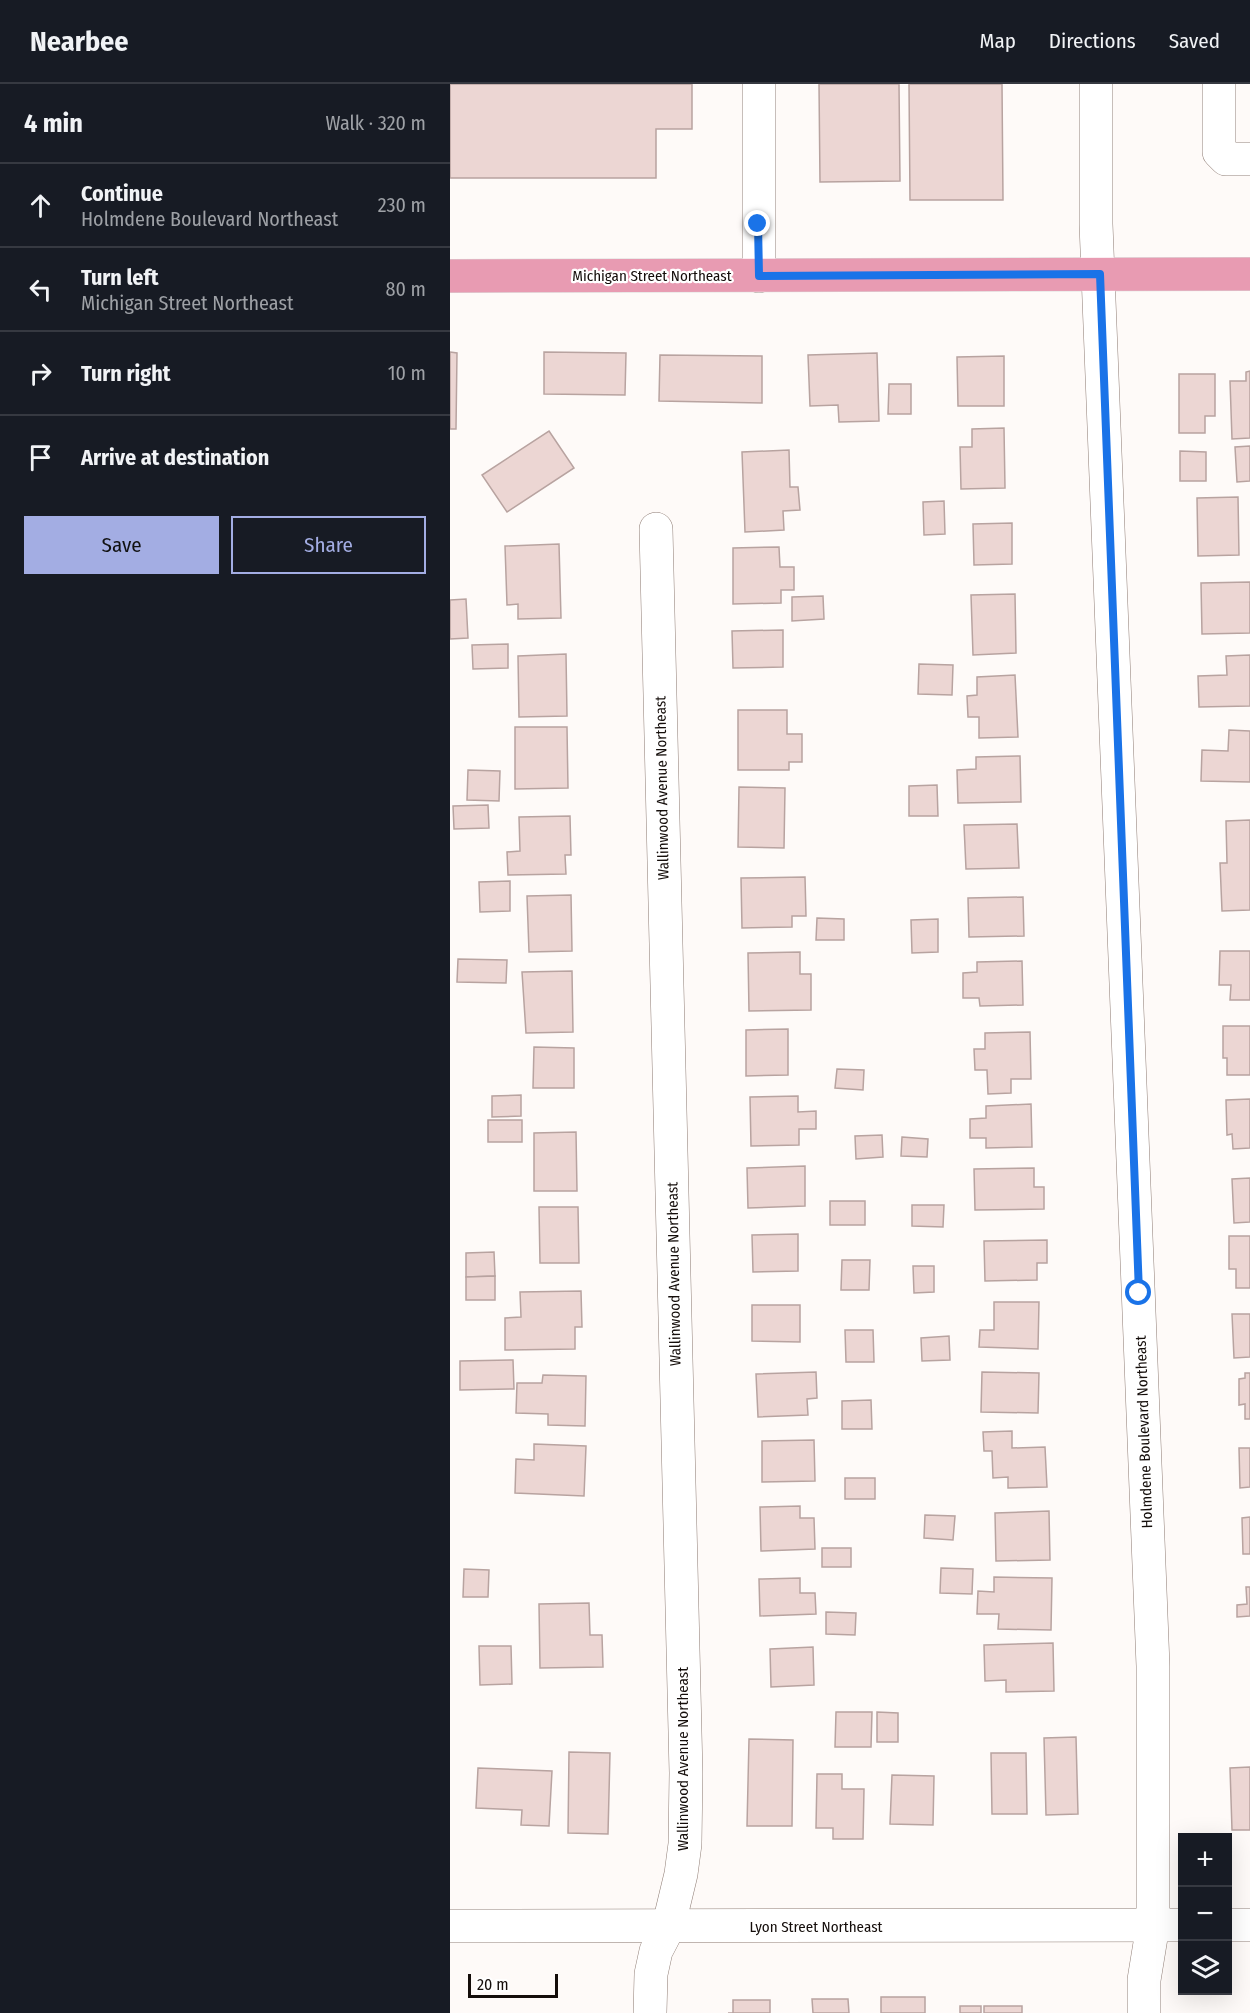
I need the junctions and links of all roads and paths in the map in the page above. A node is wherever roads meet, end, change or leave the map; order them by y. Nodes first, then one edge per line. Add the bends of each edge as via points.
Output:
1 (759, 84) edge
2 (1096, 84) edge
3 (1219, 84) edge
4 (1250, 159) edge
5 (1100, 274) junction
6 (1250, 274) edge
7 (450, 276) edge
8 (759, 276) junction
9 (656, 529) dead end
10 (1168, 1924) edge
11 (1232, 1925) edge
12 (1250, 1925) edge
13 (450, 1926) edge
14 (669, 1928) junction
15 (650, 2013) edge
16 (1144, 2013) edge

1 - 8 street
2 - 5 street, Holmdene Boulevard Northeast
3 - 4 street via 1219,152 1226,159
5 - 6 main road, Michigan Street Northeast
5 - 8 main road, Michigan Street Northeast
5 - 10 street, Holmdene Boulevard Northeast via 1153,1666
7 - 8 main road, Michigan Street Northeast
9 - 14 street, Wallinwood Avenue Northeast via 686,1773 685,1844
10 - 14 street, Lyon Street Northeast
10 - 16 street, Holmdene Boulevard Northeast via 1144,1980
11 - 12 street
13 - 14 street, Lyon Street Northeast
14 - 15 street, Wallinwood Avenue Northeast via 656,1952 651,1974

